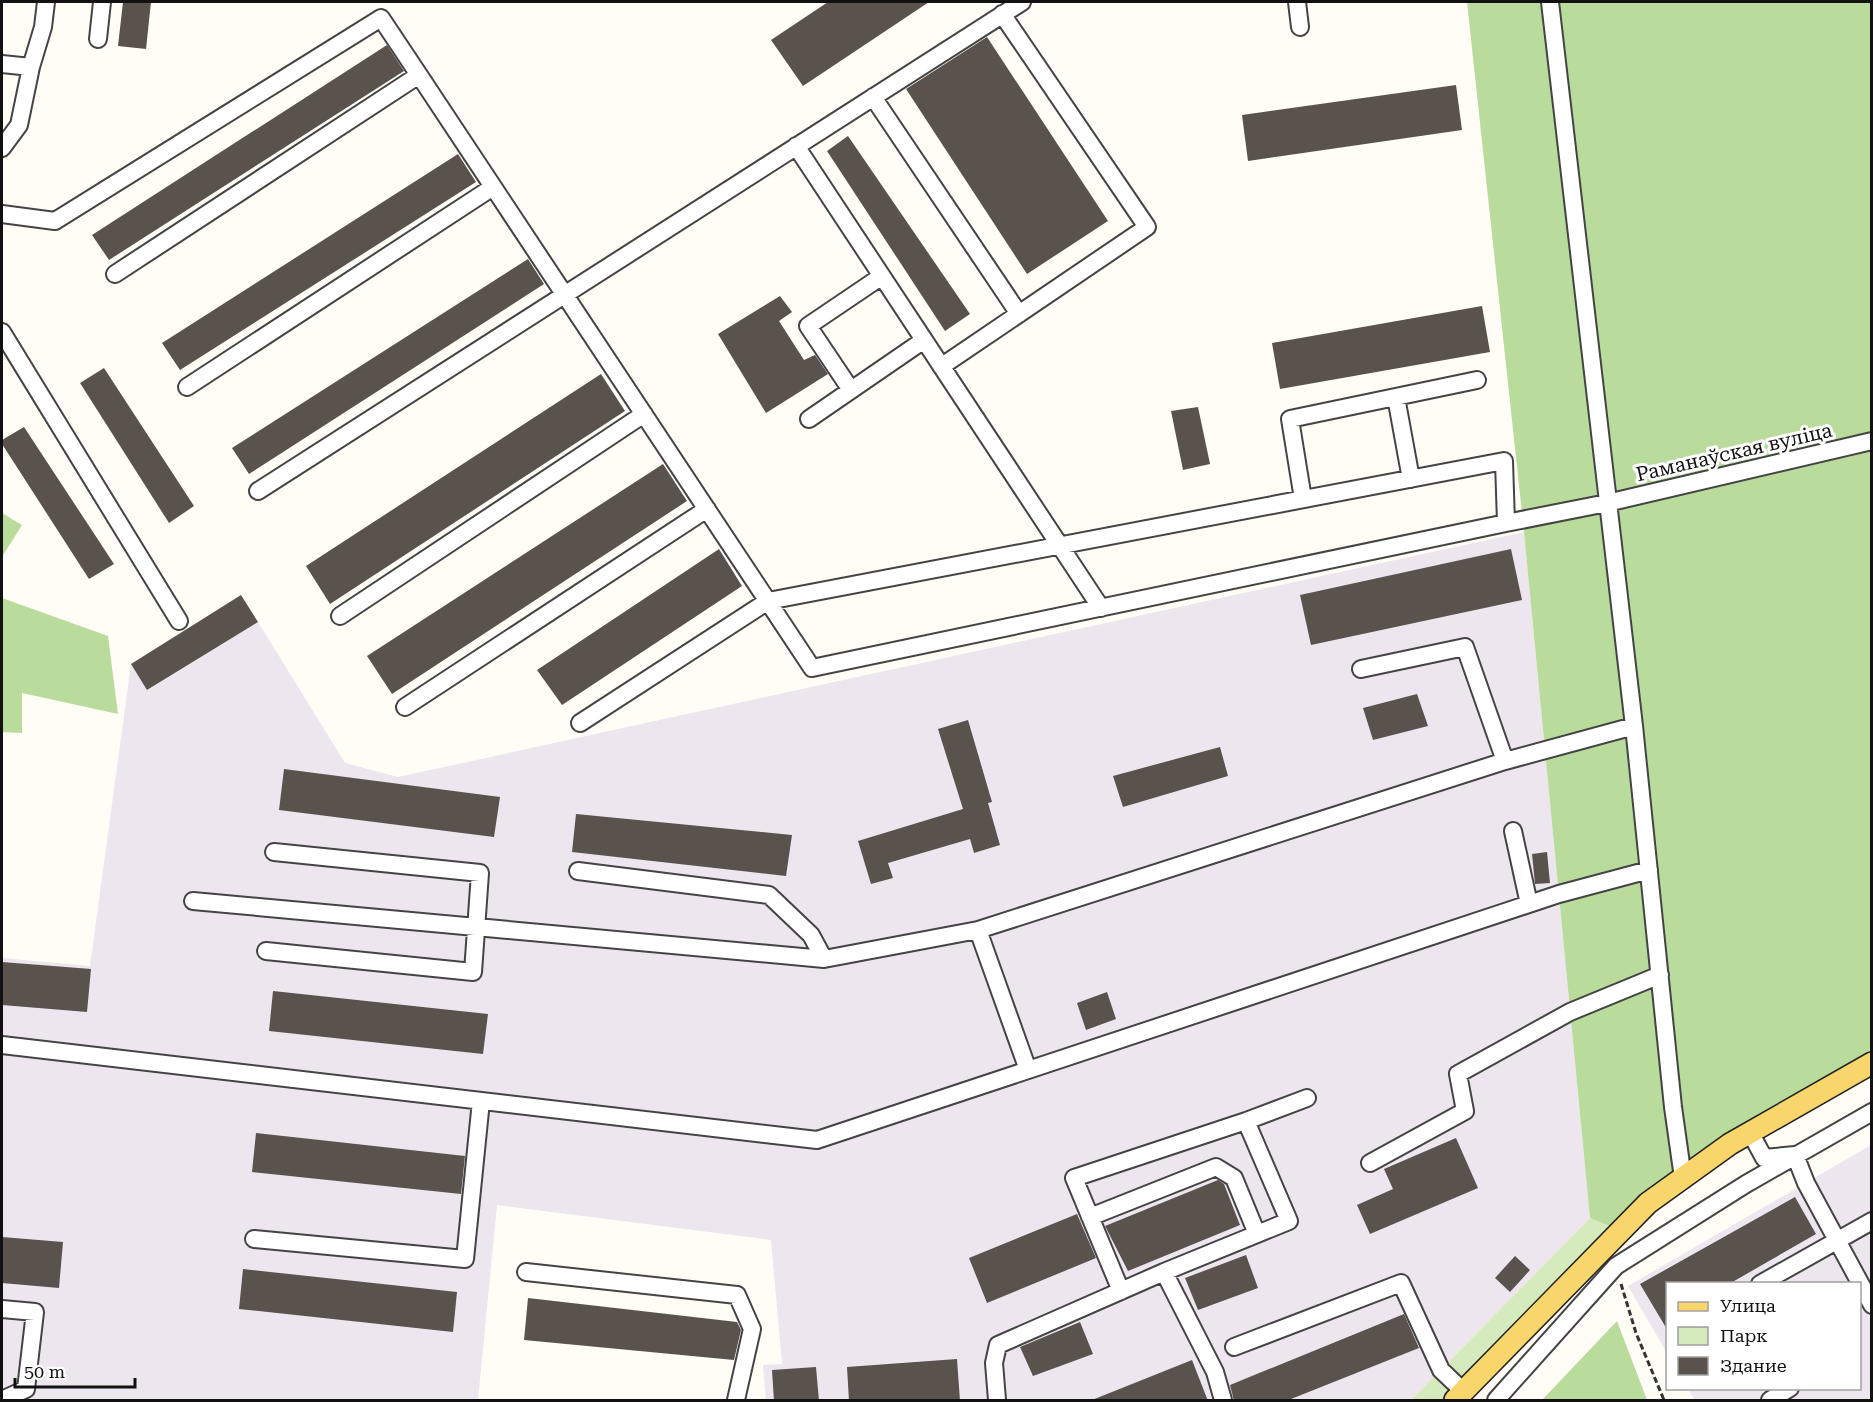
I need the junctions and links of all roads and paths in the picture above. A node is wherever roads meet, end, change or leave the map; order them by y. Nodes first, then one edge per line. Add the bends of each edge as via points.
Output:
1 (46, 2) edge
2 (102, 2) edge
3 (1022, 2) edge
4 (1297, 2) edge
5 (1551, 2) edge
6 (1002, 14) junction
7 (1299, 27) dead end
8 (98, 39) dead end
9 (2, 64) edge
10 (31, 67) junction
11 (419, 75) junction
12 (873, 97) junction
13 (796, 146) junction
14 (2, 148) edge
15 (493, 187) junction
16 (2, 214) edge
17 (116, 274) dead end
18 (882, 276) junction
19 (565, 295) junction
20 (1019, 314) junction
21 (2, 332) edge
22 (924, 340) junction
23 (942, 366) junction
24 (1478, 380) dead end
25 (187, 387) dead end
26 (851, 390) junction
27 (1396, 397) junction
28 (644, 414) junction
29 (809, 419) dead end
30 (1872, 441) edge
31 (1411, 479) junction
32 (258, 491) dead end
33 (1303, 500) junction
34 (1607, 503) junction
35 (706, 509) junction
36 (1506, 523) junction
37 (1060, 546) junction
38 (768, 601) junction
39 (1101, 608) junction
40 (340, 616) dead end
41 (179, 621) dead end
42 (1361, 669) dead end
43 (405, 707) dead end
44 (580, 723) dead end
45 (1634, 726) junction
46 (1505, 762) junction
47 (1513, 831) dead end
48 (274, 852) dead end
49 (1649, 870) junction
50 (578, 872) dead end
51 (193, 901) dead end
52 (1529, 904) junction
53 (478, 927) junction
54 (978, 930) junction
55 (266, 951) dead end
56 (824, 959) junction
57 (1660, 975) junction
58 (2, 1045) edge
59 (1872, 1063) edge
60 (1028, 1070) junction
61 (1306, 1098) dead end
62 (481, 1101) junction
63 (1872, 1112) edge
64 (1246, 1121) junction
65 (1750, 1132) junction
66 (1795, 1155) junction
67 (1370, 1163) dead end
68 (1683, 1178) junction
69 (1090, 1217) junction
70 (1872, 1221) edge
71 (1257, 1234) junction
72 (254, 1239) dead end
73 (1838, 1239) junction
74 (1616, 1266) junction
75 (526, 1272) dead end
76 (1164, 1272) junction
77 (1763, 1282) edge
78 (1860, 1282) edge
79 (1861, 1284) edge
80 (1121, 1291) junction
81 (1872, 1305) edge
82 (2, 1309) edge
83 (1234, 1347) dead end
84 (1788, 1390) edge
85 (1459, 1396) edge
86 (2, 1401) edge
87 (736, 1401) edge
88 (997, 1401) edge
89 (1223, 1401) edge
90 (1496, 1401) edge
91 (1664, 1401) edge
92 (1770, 1401) edge

1 - 10 street
2 - 8 street
3 - 6 street
4 - 7 street
5 - 34 street
6 - 12 street
6 - 20 street via 1147,227
9 - 10 street
10 - 14 street via 19,125
11 - 15 street
11 - 16 street via 381,18 55,221
11 - 17 street
12 - 13 street
12 - 20 street
13 - 18 street
13 - 19 street
15 - 19 street
15 - 25 street
18 - 22 street
18 - 26 street via 808,326
19 - 28 street
19 - 32 street
20 - 23 street
21 - 41 street
22 - 23 street
22 - 26 street
23 - 37 street
24 - 27 street
26 - 29 street
27 - 31 street
27 - 33 street via 1290,419
28 - 35 street
28 - 40 street
30 - 34 street, Раманаўская вуліца
31 - 33 street
31 - 36 street via 1504,461
33 - 37 street
34 - 36 street, Раманаўская вуліца
34 - 45 street
35 - 38 street
35 - 43 street
36 - 39 street, Раманаўская вуліца
37 - 38 street
37 - 39 street
38 - 39 street, Раманаўская вуліца via 812,668
38 - 44 street
42 - 46 street via 1465,647
45 - 46 street
45 - 49 street
46 - 54 street
47 - 52 street
48 - 53 street via 480,873
49 - 52 street
49 - 57 street
50 - 56 street via 769,895 811,935
51 - 53 street
52 - 60 street
53 - 55 street via 473,972
53 - 56 street
54 - 56 street
54 - 60 street
57 - 67 street via 1570,1012 1458,1074 1465,1111
57 - 68 street
58 - 62 street
59 - 65 main road
60 - 62 street via 817,1140
61 - 64 street
62 - 72 street via 465,1259
63 - 66 street
64 - 69 street via 1074,1178
64 - 71 street via 1290,1221
65 - 66 street via 1764,1158
65 - 68 main road
66 - 73 street
66 - 74 street
68 - 85 main road via 1619,1230
69 - 71 street via 1216,1167 1234,1178
69 - 80 street
70 - 73 street
71 - 76 street
73 - 77 street
73 - 78 street
74 - 90 street
74 - 91 path via 1636,1333
75 - 87 street via 737,1295 752,1329
76 - 80 street
76 - 89 street via 1215,1372
79 - 81 street
80 - 88 street via 998,1345 994,1363
82 - 86 street via 35,1312 26,1389
83 - 85 street via 1401,1283 1441,1370
84 - 92 street

